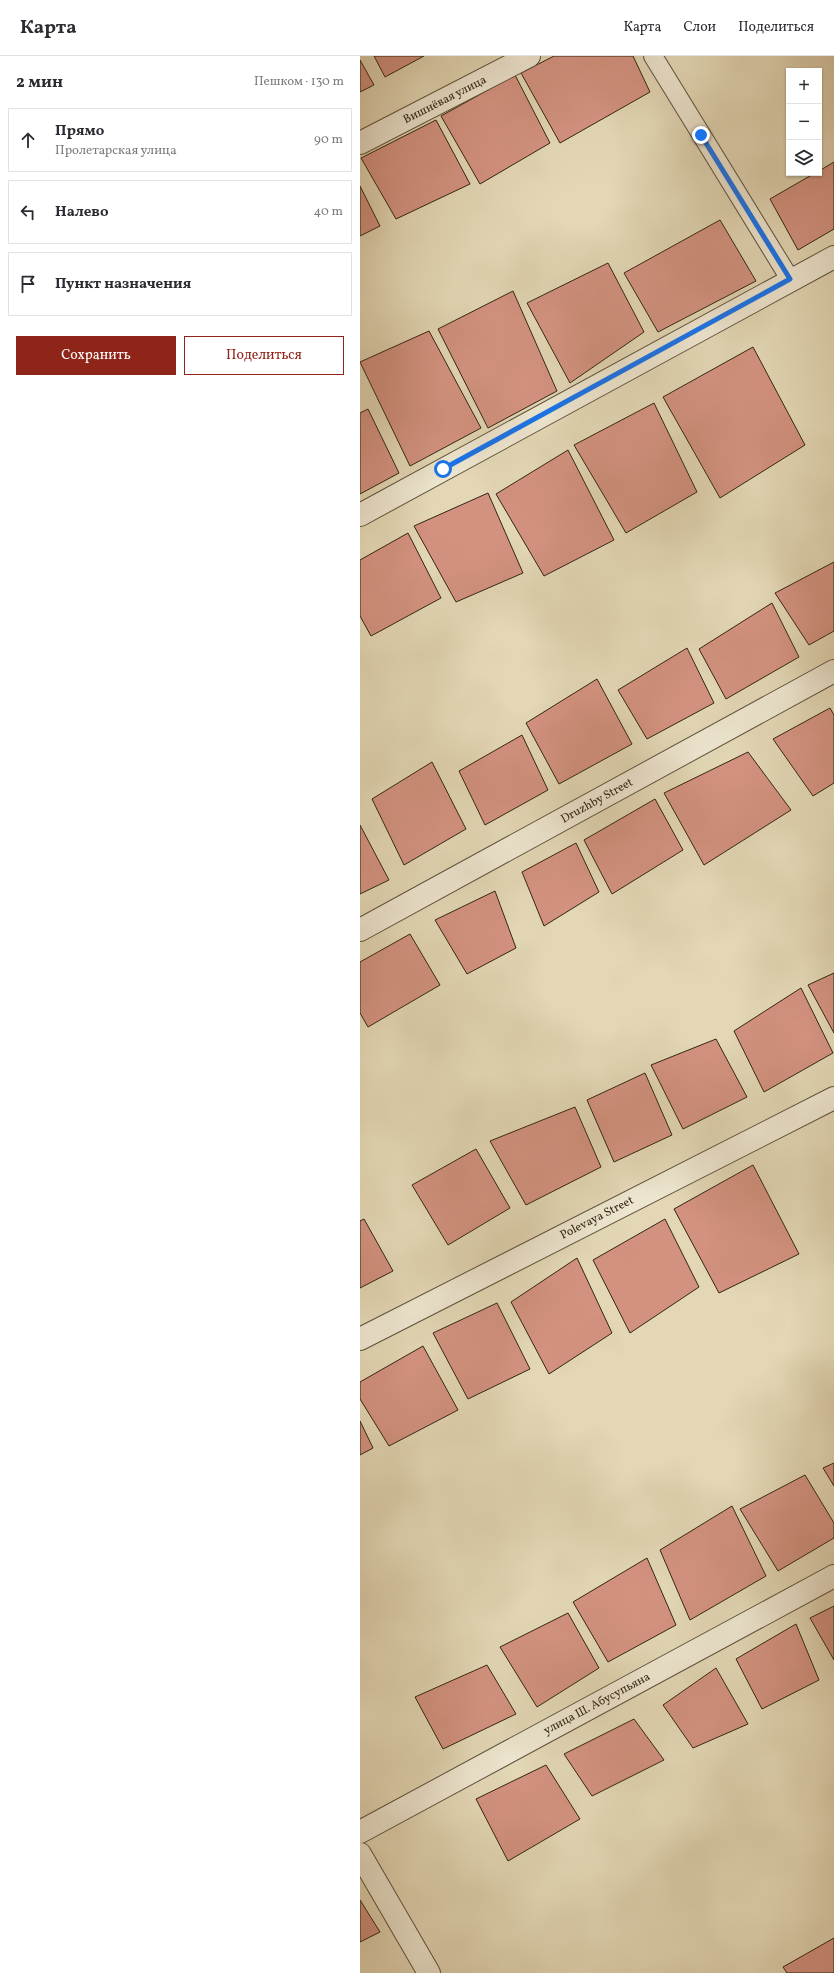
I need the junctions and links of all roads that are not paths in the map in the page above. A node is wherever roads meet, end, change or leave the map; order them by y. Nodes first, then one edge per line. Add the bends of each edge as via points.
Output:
1 (529, 56) edge
2 (653, 56) edge
3 (360, 143) edge
4 (834, 257) edge
5 (790, 279) junction
6 (360, 515) edge
7 (834, 671) edge
8 (360, 930) edge
9 (834, 1098) edge
10 (360, 1339) edge
11 (834, 1576) edge
12 (360, 1832) edge
13 (360, 1854) edge
14 (429, 1973) edge

1 - 3 street, Вишнёвая улица
2 - 5 lane
4 - 5 street
5 - 6 street
7 - 8 street, Druzhby Street
9 - 10 street, Polevaya Street
11 - 12 street, улица Ш. Абусупьяна
13 - 14 street

